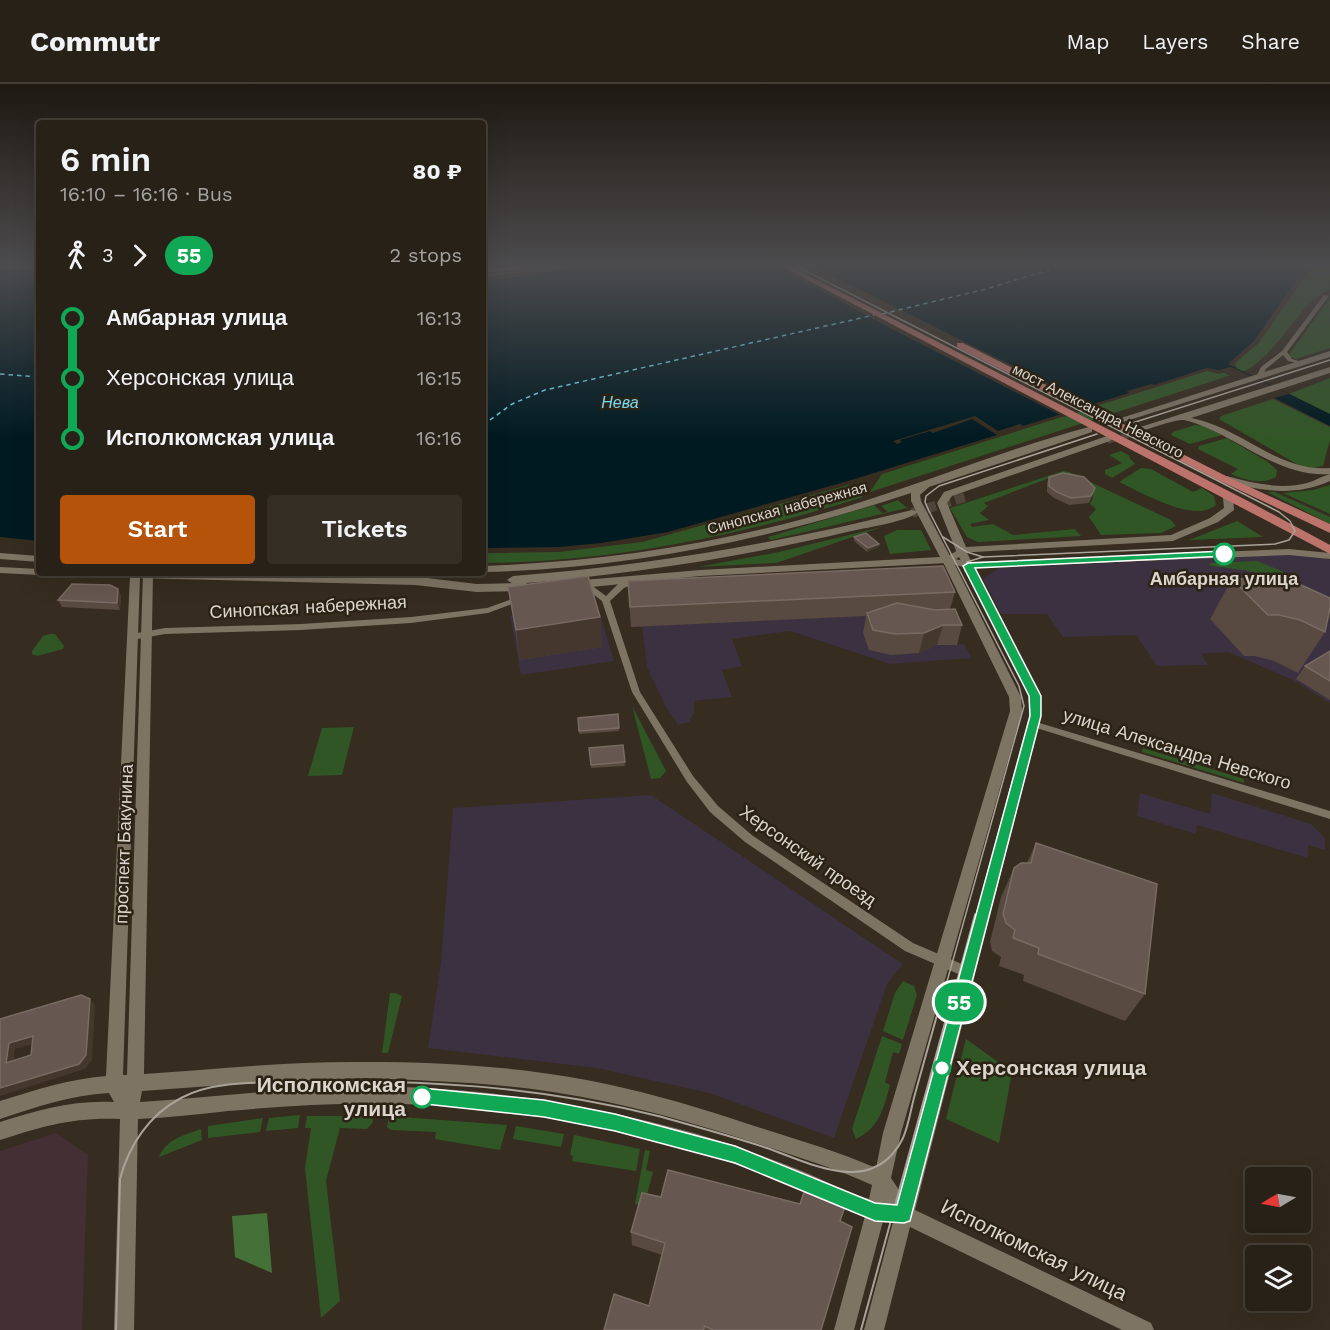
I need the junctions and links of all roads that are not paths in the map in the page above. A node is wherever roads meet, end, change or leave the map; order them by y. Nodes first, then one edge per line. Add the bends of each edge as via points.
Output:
1 (895, 323) edge
2 (920, 323) edge
3 (1306, 323) edge
4 (1284, 352) junction
5 (1330, 354) edge
6 (1300, 363) junction
7 (1330, 370) edge
8 (1257, 376) junction
9 (1209, 410) junction
10 (1120, 420) dead end
11 (1188, 420) junction
12 (1222, 429) junction
13 (1089, 430) dead end
14 (1146, 435) junction
15 (1107, 439) tunnel mouth
16 (1118, 445) tunnel mouth
17 (1274, 458) junction
18 (1330, 471) edge
19 (1330, 477) edge
20 (1222, 478) junction
21 (930, 482) junction
22 (1275, 488) junction
23 (1222, 492) junction
24 (968, 496) tunnel mouth
25 (912, 513) tunnel mouth
26 (1330, 530) edge
27 (1330, 550) edge
28 (961, 551) junction
29 (0, 556) edge
30 (1330, 556) edge
31 (36, 559) edge
32 (947, 560) junction
33 (968, 566) junction
34 (486, 569) edge
35 (0, 570) edge
36 (36, 572) edge
37 (142, 576) edge
38 (204, 576) edge
39 (635, 580) junction
40 (419, 583) junction
41 (584, 584) junction
42 (536, 592) edge
43 (606, 600) junction
44 (139, 636) junction
45 (1014, 719) junction
46 (1034, 724) junction
47 (1330, 815) edge
48 (941, 962) junction
49 (967, 972) junction
50 (135, 1084) junction
51 (114, 1085) junction
52 (0, 1110) edge
53 (129, 1113) junction
54 (0, 1131) edge
55 (882, 1180) junction
56 (875, 1212) junction
57 (904, 1214) junction
58 (124, 1330) edge
59 (844, 1330) edge
60 (874, 1330) edge
61 (1144, 1330) edge

1 - 23 main road, мост Александра Невского
2 - 14 main road, мост Александра Невского
3 - 4 street
4 - 6 street via 1290,360
4 - 8 street
5 - 6 main road
6 - 8 main road
7 - 9 main road
8 - 10 main road
9 - 11 main road
9 - 12 main road
9 - 14 main road
11 - 12 main road
11 - 14 main road
12 - 17 main road
13 - 21 main road, Синопская набережная
14 - 20 main road, мост Александра Невского
15 - 28 main road via 944,498 942,503
16 - 24 main road
17 - 18 main road via 1306,471
17 - 22 main road via 1285,467 1288,476
19 - 22 main road via 1308,486
20 - 22 main road
20 - 26 main road, мост Александра Невского
21 - 32 main road via 915,494 916,501
21 - 34 main road, Синопская набережная via 800,523 681,550 606,561
23 - 27 main road, мост Александра Невского
23 - 28 main road via 1228,497 1229,510 1173,538
25 - 40 main road, Синопская набережная via 775,545 620,571
28 - 32 street
28 - 33 street
29 - 31 main road
30 - 33 main road via 1289,552
32 - 33 main road
32 - 39 main road, Синопская набережная
32 - 45 street via 1015,697
33 - 46 street via 1035,696
35 - 36 main road
37 - 44 street, проспект Бакунина
38 - 40 main road, Синопская набережная
39 - 41 main road, Синопская набережная
39 - 43 street via 621,586
40 - 41 main road, Синопская набережная via 477,588
41 - 43 street
42 - 44 street, Синопская набережная via 500,607 463,614 372,623 165,631
43 - 48 street, Херсонский проезд via 636,692 690,779 714,809 749,839 892,936
44 - 50 street, проспект Бакунина
44 - 51 street, проспект Бакунина
45 - 46 street, улица Александра Невского
45 - 48 street
46 - 47 street, улица Александра Невского
46 - 49 street
48 - 49 street, Херсонский проезд
48 - 55 street
49 - 57 street
50 - 51 street
50 - 53 street, проспект Бакунина
50 - 55 street via 366,1070 468,1074 550,1083 623,1096 699,1116 793,1145
51 - 52 street via 70,1089
51 - 53 street, проспект Бакунина
53 - 54 street, Исполкомская улица via 72,1111
53 - 56 street, Исполкомская улица via 276,1097 360,1095 464,1099 544,1108 615,1122 735,1155
53 - 58 street, проспект Бакунина
55 - 56 street
55 - 57 street
56 - 57 street, Исполкомская улица
56 - 59 street
57 - 60 street
57 - 61 street, Исполкомская улица

